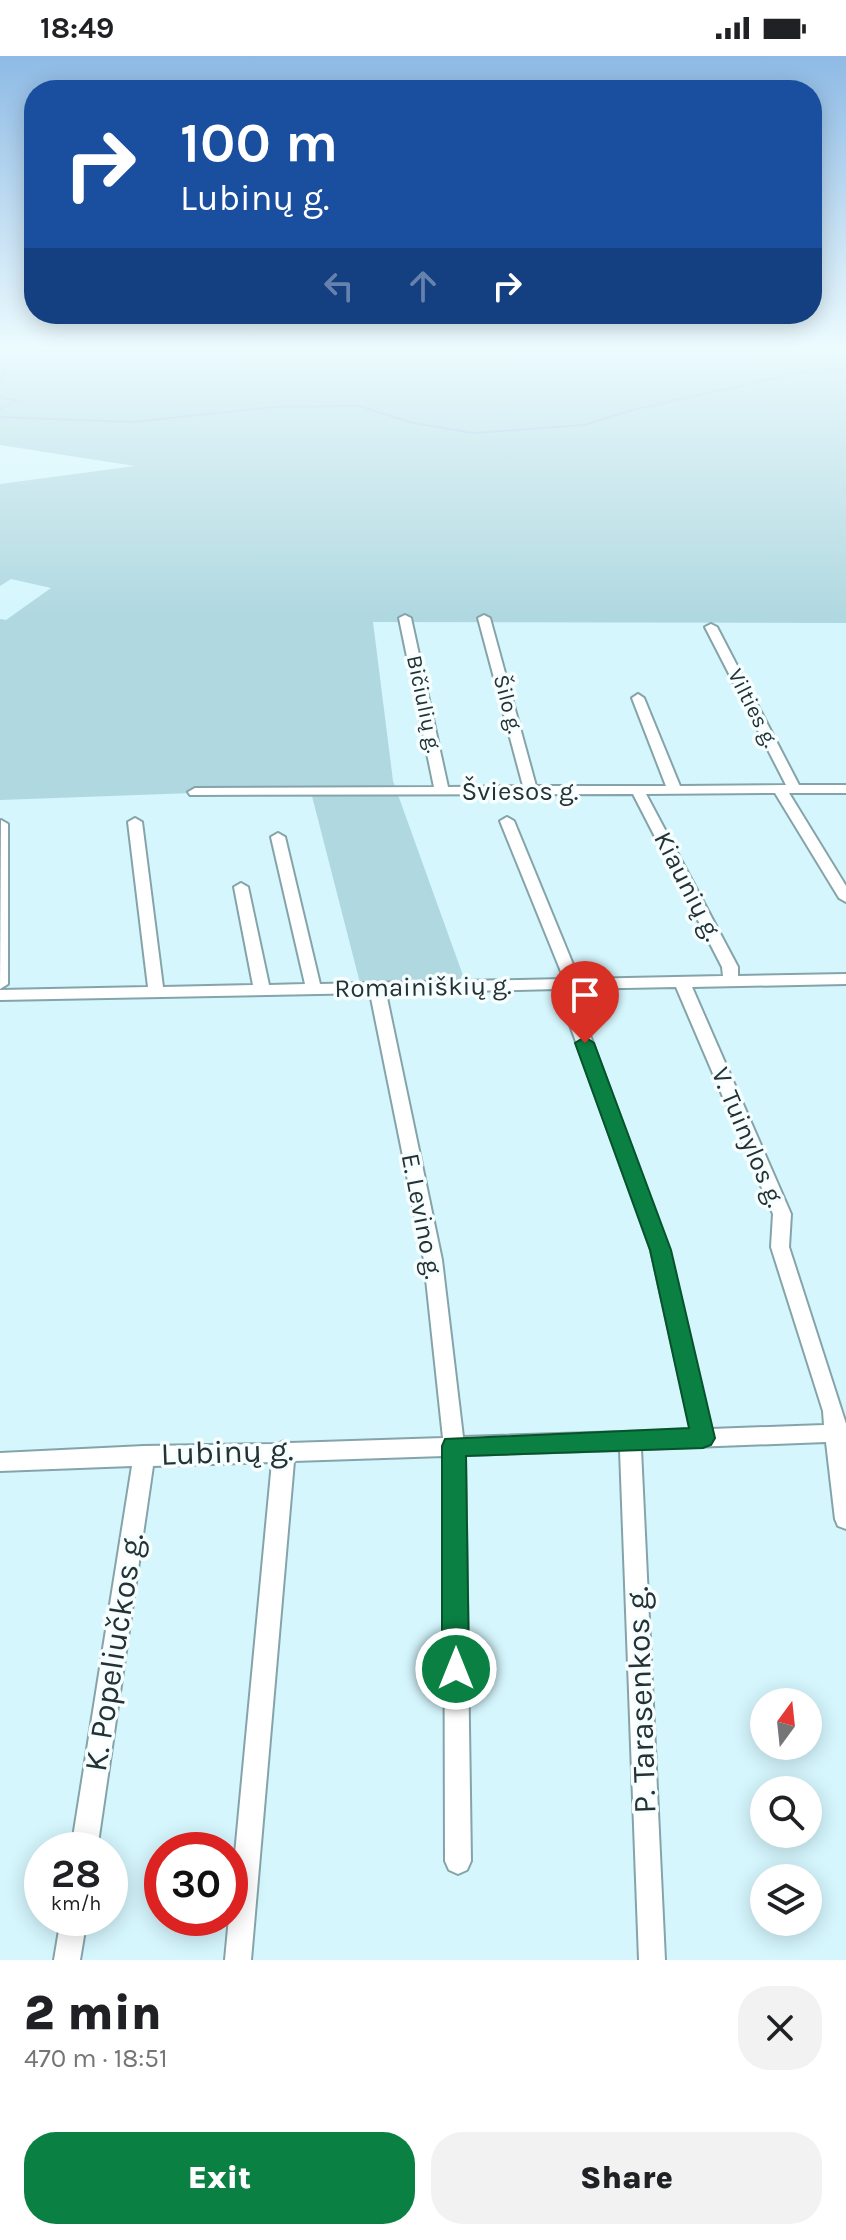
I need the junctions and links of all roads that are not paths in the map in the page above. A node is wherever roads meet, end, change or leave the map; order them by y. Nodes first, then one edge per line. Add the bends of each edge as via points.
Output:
1 (405, 618) dead end
2 (484, 618) dead end
3 (711, 627) dead end
4 (638, 698) dead end
5 (846, 789) edge
6 (787, 790) junction
7 (442, 791) junction
8 (531, 791) junction
9 (638, 791) junction
10 (675, 791) junction
11 (195, 792) dead end
12 (507, 821) dead end
13 (135, 822) dead end
14 (1, 824) edge
15 (278, 837) dead end
16 (241, 887) dead end
17 (846, 898) edge
18 (846, 979) edge
19 (731, 982) junction
20 (682, 983) junction
21 (0, 984) edge
22 (568, 984) junction
23 (377, 988) junction
24 (262, 990) junction
25 (314, 990) junction
26 (156, 992) junction
27 (0, 995) edge
28 (840, 1433) edge
29 (703, 1438) junction
30 (630, 1440) junction
31 (454, 1446) junction
32 (284, 1450) junction
33 (144, 1455) junction
34 (0, 1462) edge
35 (846, 1519) edge
36 (87, 1832) edge
37 (458, 1861) dead end
38 (71, 1936) edge
39 (67, 1960) edge
40 (238, 1960) edge
41 (652, 1960) edge

1 - 7 street, Bičiulių g.
2 - 8 street, Šilo g.
3 - 6 street, Vilties g.
4 - 10 street
5 - 6 street, Šviesos g.
6 - 10 street, Šviesos g.
6 - 17 street, Vilties g.
7 - 8 street, Šviesos g.
7 - 11 street, Šviesos g.
8 - 9 street, Šviesos g.
9 - 10 street, Šviesos g.
9 - 19 street, Kiaunių g. via 730,967
12 - 22 street
13 - 26 street
14 - 21 street
15 - 25 street
16 - 24 street
18 - 19 street, Romainiškių g.
19 - 20 street, Romainiškių g.
20 - 22 street, Romainiškių g.
20 - 28 street, V. Tuinylos g. via 782,1214 780,1247
22 - 23 street, Romainiškių g.
22 - 29 street via 660,1250
23 - 25 street, Romainiškių g.
23 - 31 street, E. Levino g. via 433,1260
24 - 25 street, Romainiškių g.
24 - 26 street, Romainiškių g.
26 - 27 street, Romainiškių g.
28 - 29 street, Lubinų g.
28 - 35 street
29 - 30 street, Lubinų g.
30 - 31 street, Lubinų g.
30 - 41 street, P. Tarasenkos g.
31 - 32 street, Lubinų g.
31 - 37 street
32 - 33 street, Lubinų g.
32 - 40 street
33 - 34 street, Lubinų g.
33 - 36 street, K. Popeliučkos g.
38 - 39 street

